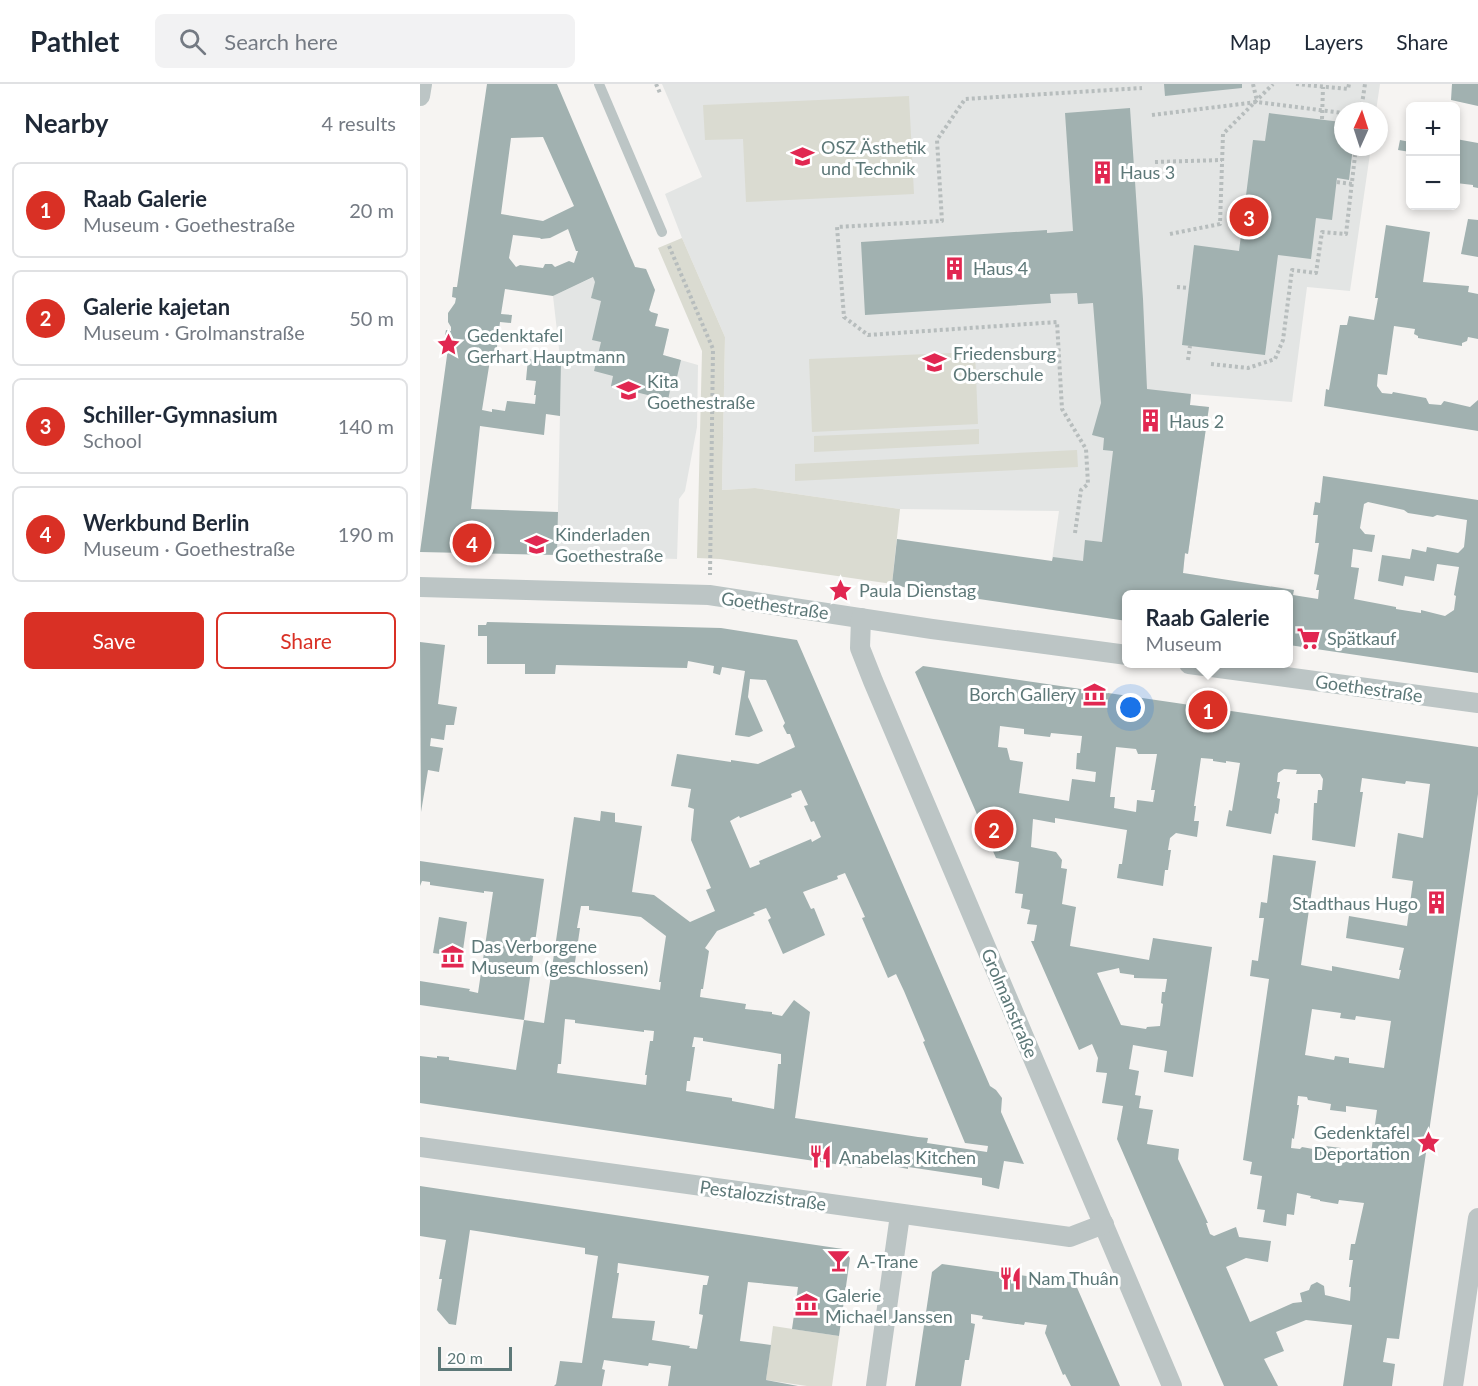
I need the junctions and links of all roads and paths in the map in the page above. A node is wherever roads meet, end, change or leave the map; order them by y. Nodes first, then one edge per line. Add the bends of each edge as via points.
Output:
1 (422, 84) edge
2 (599, 84) edge
3 (656, 84) edge
4 (1253, 84) edge
5 (1273, 84) edge
6 (1296, 84) edge
7 (1349, 84) edge
8 (1365, 84) edge
9 (1323, 87) junction
10 (1142, 88) dead end
11 (660, 93) dead end
12 (420, 96) edge
13 (1257, 102) junction
14 (1362, 102) edge
15 (1322, 110) junction
16 (1334, 112) edge
17 (1152, 115) dead end
18 (1322, 119) dead end
19 (1355, 156) edge
20 (1222, 160) junction
21 (1155, 162) dead end
22 (1336, 182) dead end
23 (1352, 184) junction
24 (662, 232) joint
25 (1170, 234) dead end
26 (1177, 287) dead end
27 (1189, 288) dead end
28 (1190, 346) dead end
29 (1188, 360) dead end
30 (1211, 364) dead end
31 (1075, 533) dead end
32 (420, 587) edge
33 (709, 595) junction
34 (861, 618) junction
35 (1122, 654) edge
36 (1224, 668) edge
37 (1478, 704) edge
38 (420, 1147) edge
39 (900, 1215) junction
40 (1478, 1218) edge
41 (1104, 1224) junction
42 (876, 1386) edge
43 (1172, 1386) edge
44 (1453, 1386) edge

1 - 12 street
2 - 24 lane
3 - 11 path
4 - 13 path
5 - 13 path
6 - 9 path
7 - 9 path via 1348,89
8 - 14 path
9 - 15 path
10 - 31 path via 965,99 937,140 942,221 837,226 844,317 868,335 1057,322 1062,409 1086,449 1088,484 1081,490
13 - 15 path
13 - 17 path
13 - 20 path via 1223,134
15 - 16 path
15 - 18 path
19 - 23 path
20 - 21 path
20 - 25 path via 1220,224
22 - 23 path
23 - 30 path via 1346,234 1322,232 1316,273 1292,270 1283,340 1275,359 1248,368
24 - 33 path via 713,349
26 - 27 path
28 - 29 path
32 - 33 street, Goethestraße
33 - 34 street, Goethestraße
34 - 35 street, Goethestraße
34 - 41 street, Grolmanstraße via 860,648
36 - 37 street, Goethestraße
38 - 39 street, Pestalozzistraße
39 - 41 street, Pestalozzistraße via 1070,1237
39 - 42 street
40 - 44 street
41 - 43 street, Grolmanstraße

